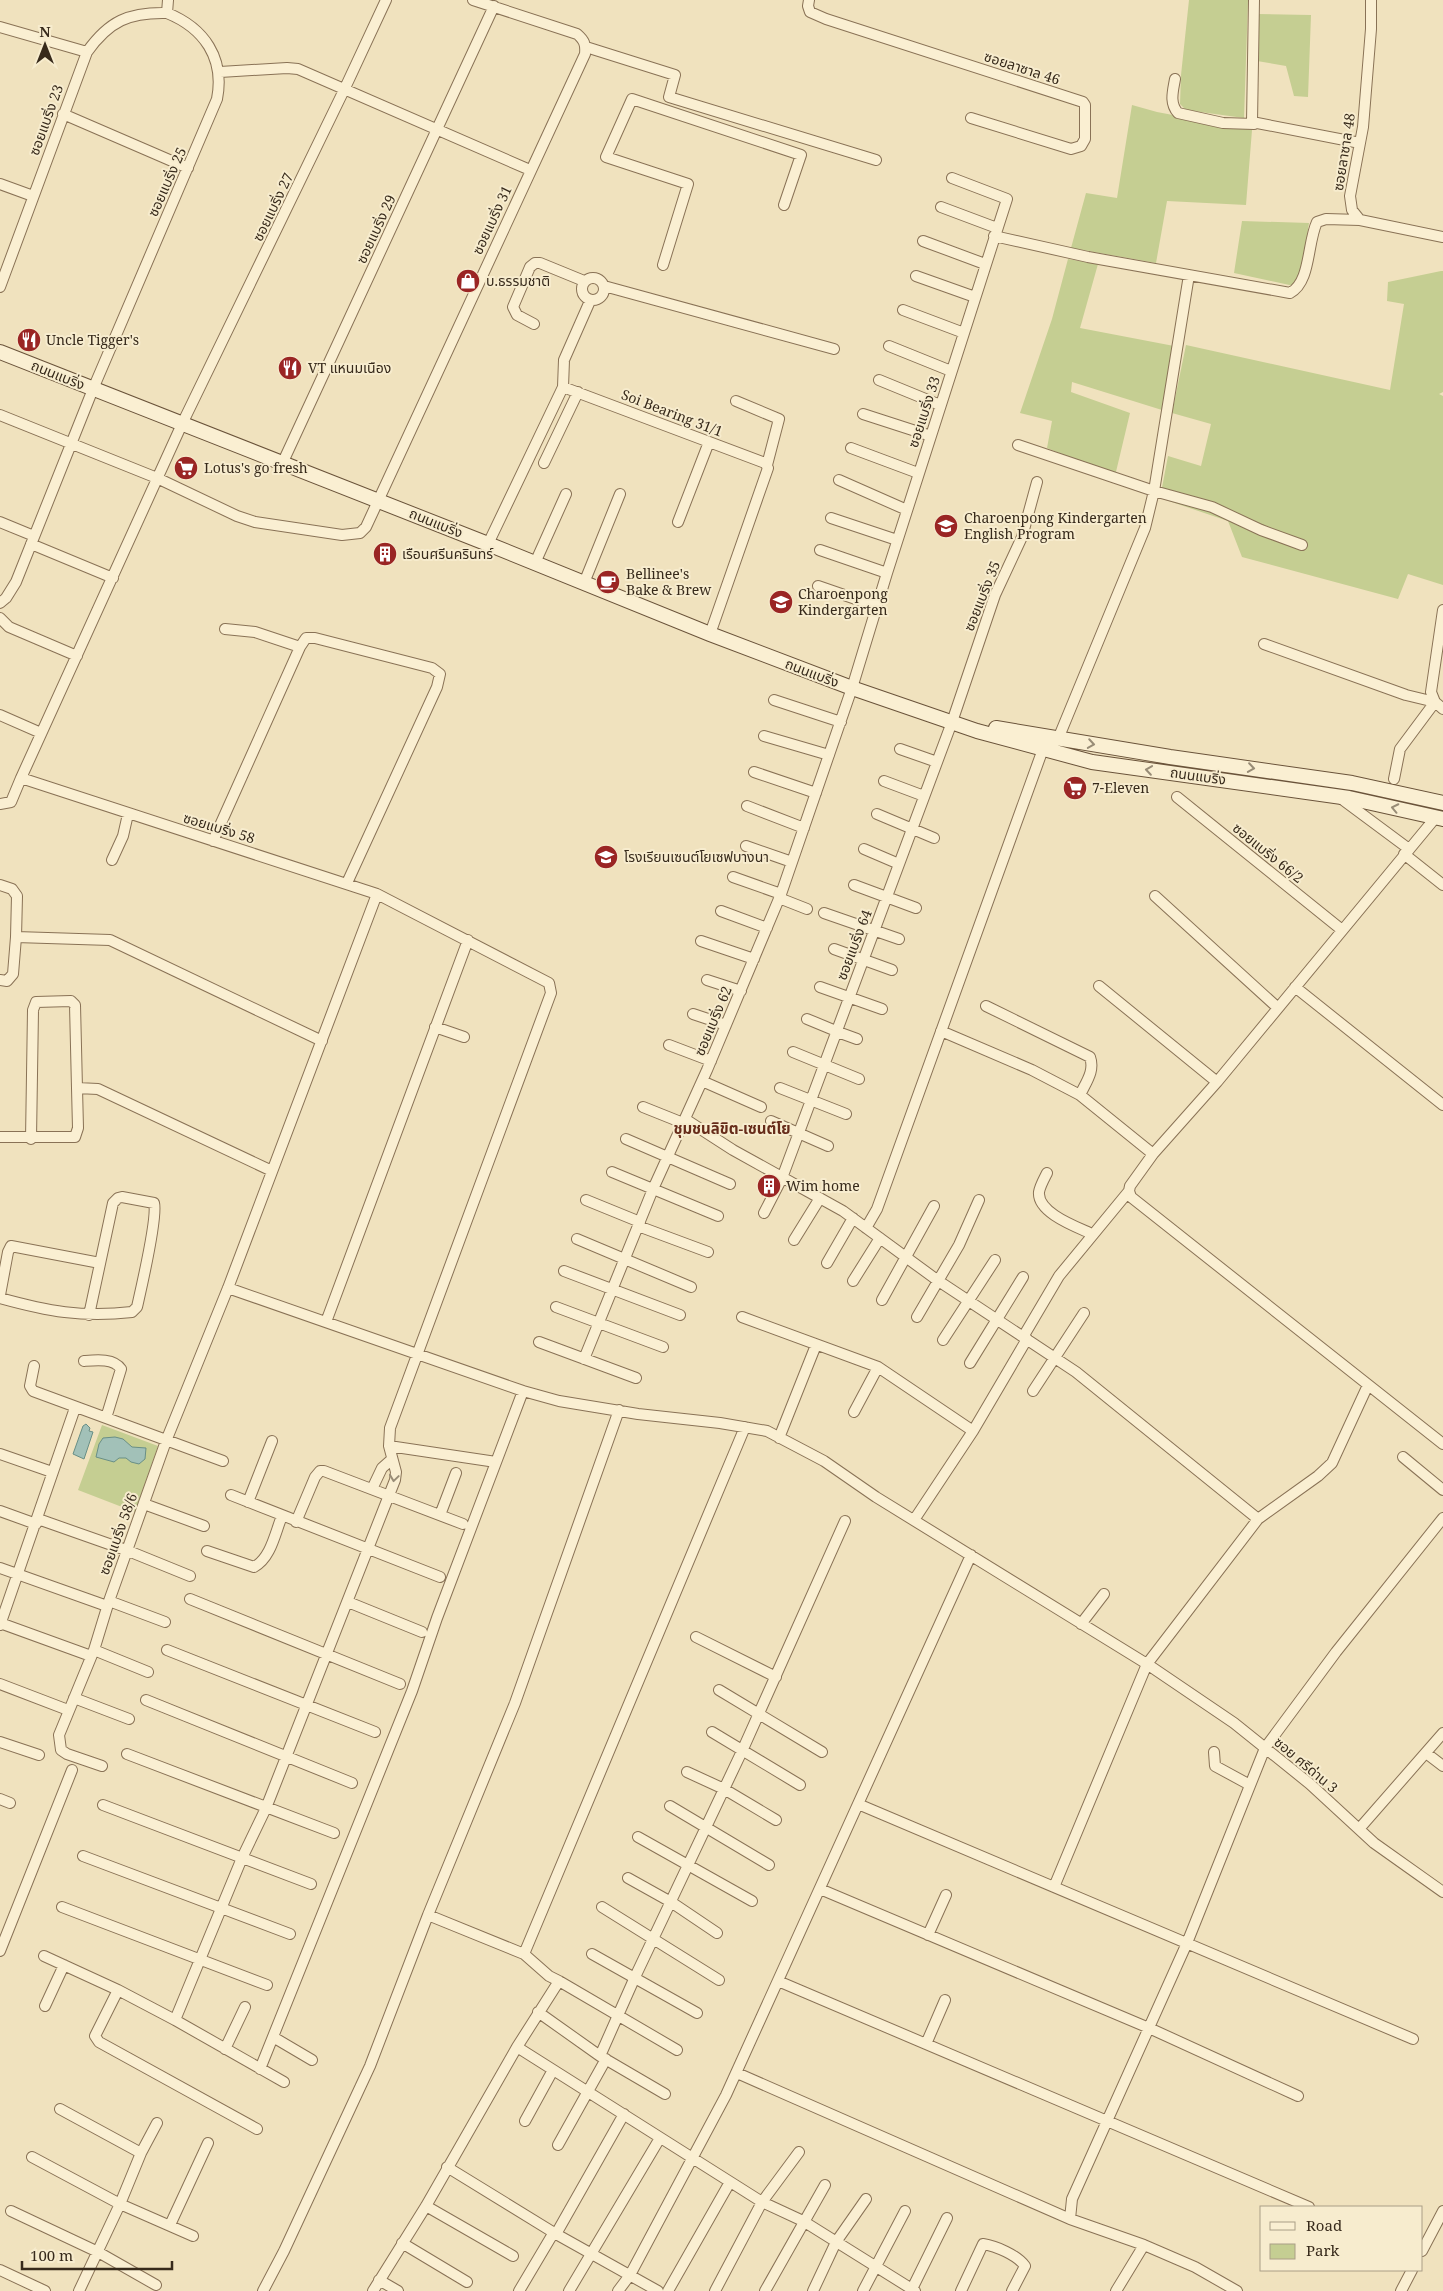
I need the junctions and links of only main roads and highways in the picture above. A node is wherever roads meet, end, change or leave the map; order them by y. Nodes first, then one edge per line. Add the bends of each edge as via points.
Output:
1 (0, 352) edge
2 (954, 722) junction
3 (1443, 803) edge
4 (1440, 818) edge

1 - 2 main road, ถนนแบริ่ง via 710,634 852,688
2 -> 3 main road, ถนนแบริ่ง via 1352,783
4 -> 2 main road, ถนนแบริ่ง via 1338,796 1092,762

